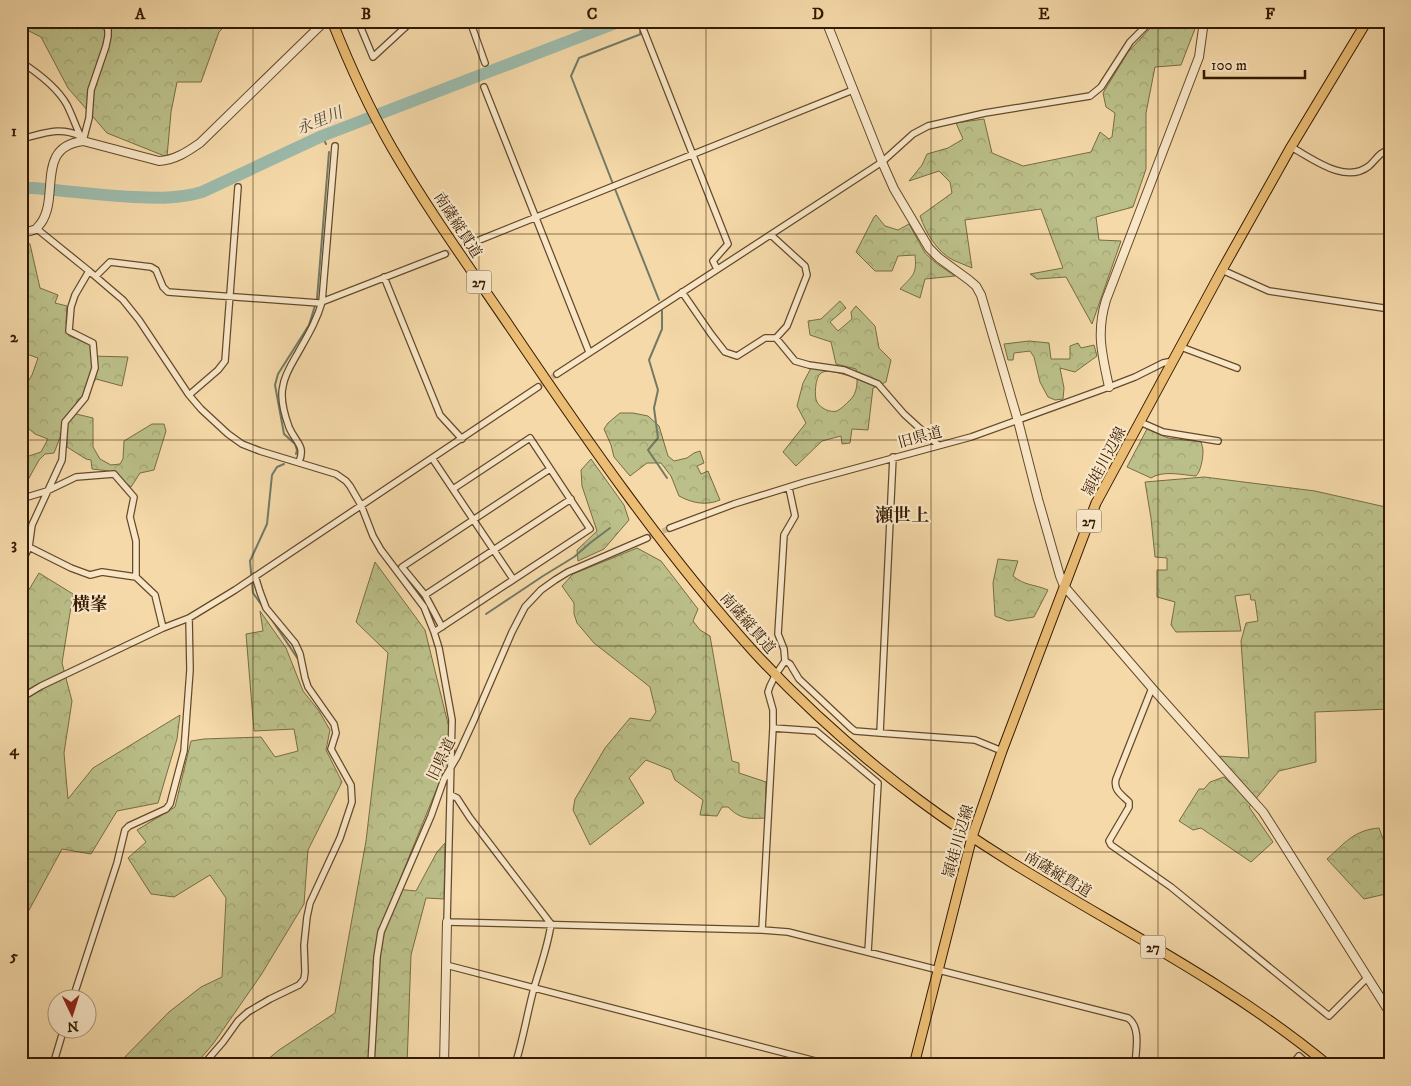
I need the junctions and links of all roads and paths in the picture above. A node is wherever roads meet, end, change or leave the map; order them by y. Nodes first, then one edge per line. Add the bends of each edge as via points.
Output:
1 (104, 21) edge
2 (332, 21) edge
3 (358, 21) edge
4 (412, 21) edge
5 (470, 21) edge
6 (826, 21) edge
7 (1151, 21) edge
8 (1220, 21) edge
9 (1368, 21) edge
10 (1204, 22) edge
11 (321, 25) dead end
12 (642, 26) dead end
13 (21, 62) edge
14 (485, 62) dead end
15 (484, 87) dead end
16 (853, 90) junction
17 (21, 139) edge
18 (81, 139) junction
19 (335, 146) dead end
20 (1291, 147) junction
21 (1390, 150) edge
22 (693, 154) junction
23 (882, 162) junction
24 (238, 187) dead end
25 (535, 217) junction
26 (37, 229) junction
27 (21, 233) edge
28 (771, 235) junction
29 (467, 245) tunnel mouth
30 (445, 254) tunnel mouth
31 (717, 269) junction
32 (1222, 270) junction
33 (89, 271) junction
34 (96, 276) junction
35 (384, 277) junction
36 (682, 292) junction
37 (229, 297) junction
38 (318, 303) junction
39 (1390, 310) edge
40 (776, 338) junction
41 (1181, 347) junction
42 (589, 352) junction
43 (1173, 361) junction
44 (1237, 368) dead end
45 (557, 374) tunnel mouth
46 (538, 387) tunnel mouth
47 (1109, 387) junction
48 (189, 394) junction
49 (1018, 421) junction
50 (1140, 422) junction
51 (462, 439) junction
52 (1218, 441) dead end
53 (938, 445) junction
54 (893, 457) junction
55 (432, 458) junction
56 (299, 462) junction
57 (550, 468) junction
58 (789, 488) junction
59 (453, 489) junction
60 (47, 491) junction
61 (21, 499) edge
62 (572, 499) junction
63 (361, 505) junction
64 (474, 520) junction
65 (670, 528) tunnel mouth
66 (647, 538) tunnel mouth
67 (29, 547) junction
68 (494, 550) junction
69 (21, 564) edge
70 (136, 577) junction
71 (252, 578) junction
72 (513, 579) junction
73 (1064, 586) junction
74 (425, 595) junction
75 (189, 618) junction
76 (442, 627) junction
77 (163, 628) junction
78 (434, 632) junction
79 (785, 661) junction
80 (776, 674) junction
81 (1152, 688) junction
82 (21, 698) edge
83 (774, 728) junction
84 (880, 733) junction
85 (1002, 751) junction
86 (451, 766) junction
87 (451, 795) junction
88 (972, 837) junction
89 (447, 922) junction
90 (551, 924) junction
91 (762, 930) junction
92 (868, 952) junction
93 (446, 965) junction
94 (938, 971) junction
95 (1367, 978) junction
96 (76, 988) edge
97 (534, 988) junction
98 (1390, 1013) edge
99 (61, 1038) edge
100 (21, 1063) edge
101 (28, 1065) edge
102 (53, 1065) edge
103 (204, 1065) edge
104 (371, 1065) edge
105 (444, 1065) edge
106 (515, 1065) edge
107 (831, 1065) edge
108 (914, 1065) edge
109 (1135, 1065) edge
110 (1292, 1065) edge
111 (1309, 1065) edge
112 (1328, 1065) edge

1 - 18 street via 108,30 107,41 91,90 89,118
2 - 80 main road, 南薩縦貫道 / 27 via 391,146 449,240 570,416 671,552
3 - 4 street via 373,57
5 - 14 street
6 - 16 street
7 - 23 street via 1130,42 1101,87 1090,96 928,126 913,134
8 - 10 street
9 - 20 main road, 頴娃川辺線 / 27
10 - 47 street via 1199,57 1103,311 1100,347
11 - 18 street via 200,143 180,156 158,161
12 - 22 street
13 - 18 street via 57,92 66,104
15 - 25 street
16 - 22 street
16 - 23 street
17 - 18 street via 58,131 72,132
18 - 26 street via 61,150 53,162 46,212
19 - 38 street
20 - 21 street via 1331,170 1344,172 1368,167 1378,156
20 - 32 main road, 頴娃川辺線 / 27
22 - 25 street
22 - 31 street via 728,244 713,261
23 - 28 street
23 - 49 street via 929,248 976,286 981,295
24 - 37 street
25 - 29 street
25 - 42 street
26 - 27 street
26 - 33 street
28 - 31 street
28 - 40 street via 805,266 807,275 787,326
30 - 35 street
31 - 36 street
32 - 39 street via 1269,291
32 - 41 main road, 頴娃川辺線 / 27
33 - 34 street
33 - 60 street via 70,307 69,331 92,343 95,368 85,398 65,422 62,460
34 - 37 street via 110,262 151,267 168,292
34 - 48 street via 123,300 139,320
35 - 38 street
35 - 51 street via 440,415
36 - 40 street via 725,352 738,356 765,338
36 - 42 street
37 - 38 street
37 - 48 street via 225,361
38 - 56 street via 318,315 282,387 290,428 302,449
40 - 53 street via 795,361 844,370 878,384 904,414
41 - 43 main road, 頴娃川辺線 / 27
41 - 44 street
42 - 45 street
43 - 47 street, 旧県道
43 - 50 main road, 頴娃川辺線 / 27
46 - 51 street
47 - 49 street, 旧県道
48 - 56 street via 201,409 242,444
49 - 53 street, 旧県道
49 - 73 street
50 - 52 street via 1163,432
50 - 73 main road, 頴娃川辺線 / 27 via 1096,503
51 - 55 street
53 - 54 street, 旧県道
54 - 58 street, 旧県道
54 - 84 street
55 - 59 street
55 - 63 street
56 - 63 street via 341,477
57 - 59 street via 530,438
57 - 62 street
57 - 64 street
58 - 65 street, 旧県道
58 - 79 street via 795,516 784,535 778,634
59 - 64 street
60 - 61 street
60 - 67 street via 32,526
60 - 70 street via 76,477 114,474 134,497 130,517 136,541
62 - 68 street
62 - 72 street via 590,529
63 - 71 street
63 - 78 street via 377,543 424,607
64 - 68 street
64 - 74 street via 402,567
66 - 86 street, 旧県道 via 568,572 554,580 525,607
67 - 69 street
67 - 70 street via 90,575 102,572
68 - 72 street
68 - 74 street
70 - 77 street via 155,595
71 - 75 street
71 - 103 street via 266,608 295,643 308,687 334,724 336,732 331,749 351,785 352,802 340,838 310,903 304,979 299,985 248,1012
72 - 76 street
73 - 81 street
73 - 85 main road, 頴娃川辺線 / 27
74 - 76 street
75 - 77 street
75 - 96 street via 190,670 184,751 170,804 125,830
76 - 78 street
77 - 82 street
78 - 86 street via 452,720
79 - 80 street
79 - 84 street via 799,679 851,728
80 - 83 street via 768,692
80 - 88 main road, 南薩縦貫道 / 27 via 883,773
81 - 95 street via 1262,812
81 - 95 street via 1116,779 1116,789 1129,802 1129,807 1109,841 1111,845 1170,887 1329,1016
83 - 91 street
83 - 92 street via 816,731 878,783
84 - 85 street via 976,740
85 - 88 main road, 頴娃川辺線 / 27
86 - 87 street
86 - 104 street, 旧県道 via 381,932
87 - 89 street
87 - 90 street via 457,798
88 - 94 main road, 頴娃川辺線 / 27
88 - 112 main road, 南薩縦貫道 / 27 via 1229,993
89 - 90 street
89 - 93 street
90 - 91 street
90 - 97 street
91 - 92 street via 788,932
92 - 94 street
93 - 97 street
93 - 105 street
94 - 108 main road, 頴娃川辺線 / 27
94 - 109 street via 1128,1018 1135,1027
95 - 98 street
97 - 106 street
97 - 107 street
99 - 102 street
100 - 101 street
110 - 111 street via 1299,1056

